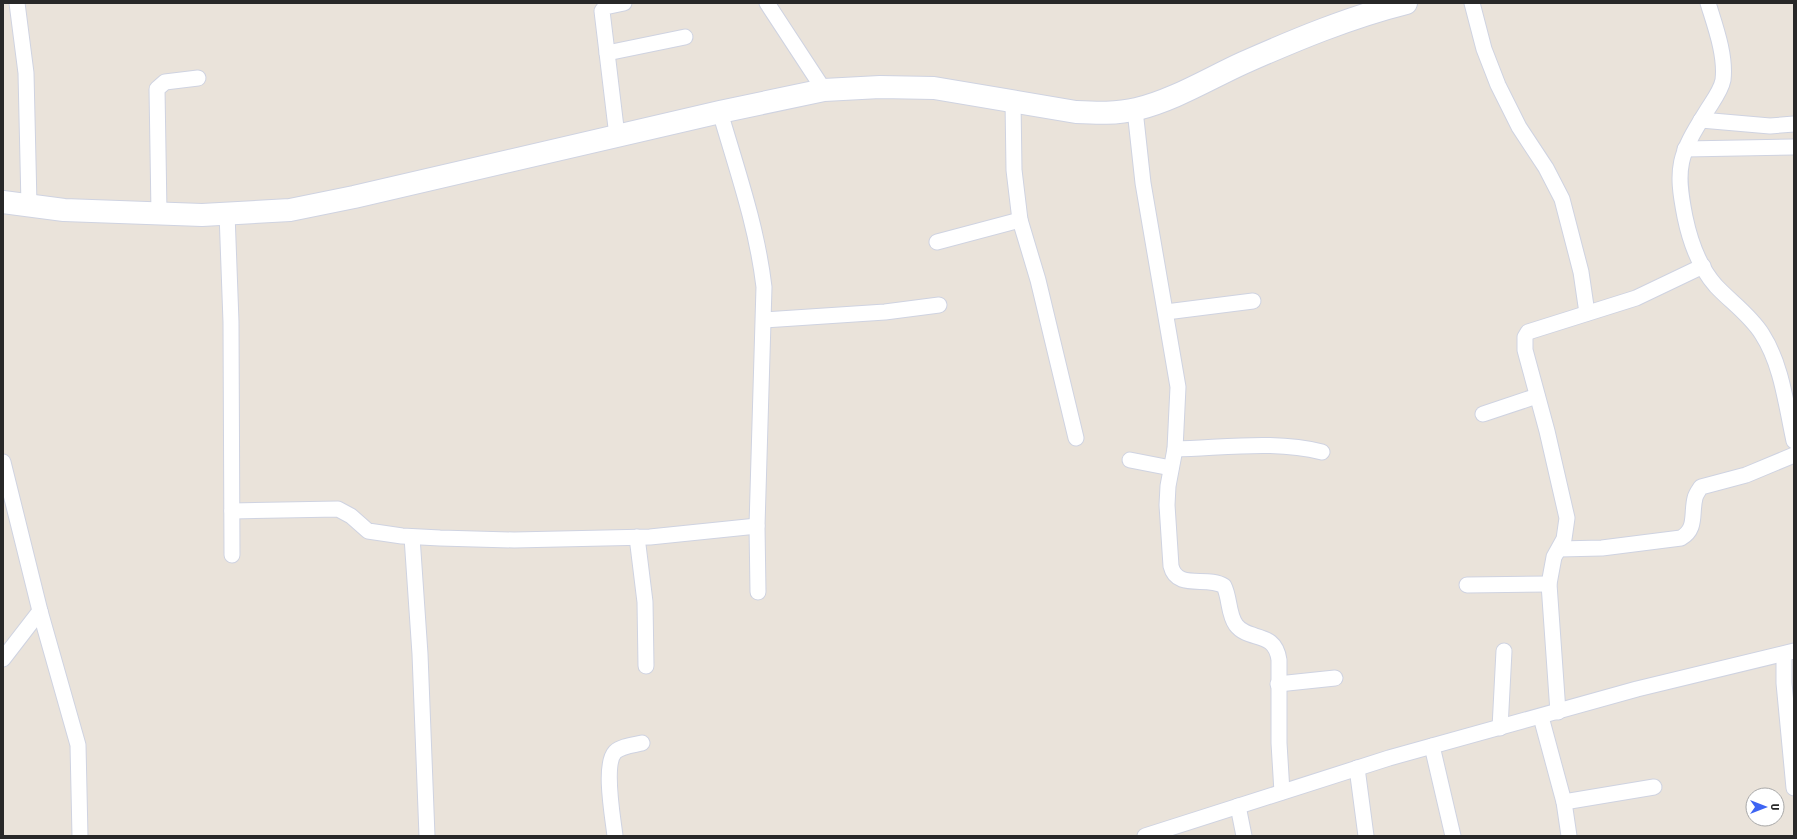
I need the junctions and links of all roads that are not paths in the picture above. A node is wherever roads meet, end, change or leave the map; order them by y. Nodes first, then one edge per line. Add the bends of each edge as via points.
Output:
1 (17, 3) edge
2 (624, 3) edge
3 (767, 3) edge
4 (1404, 3) edge
5 (1472, 3) edge
6 (1708, 3) edge
7 (685, 37) dead end
8 (607, 53) junction
9 (198, 78) dead end
10 (824, 90) junction
11 (1012, 101) junction
12 (1136, 110) junction
13 (720, 112) junction
14 (1701, 120) junction
15 (1794, 124) edge
16 (617, 136) junction
17 (1793, 147) edge
18 (1685, 149) junction
19 (3, 202) edge
20 (29, 205) junction
21 (159, 213) junction
22 (227, 213) junction
23 (1020, 220) junction
24 (937, 242) dead end
25 (1703, 266) junction
26 (1253, 301) dead end
27 (939, 305) dead end
28 (1166, 312) junction
29 (1587, 313) junction
30 (764, 320) junction
31 (1537, 396) junction
32 (1483, 414) dead end
33 (1076, 438) dead end
34 (1794, 441) edge
35 (1175, 450) junction
36 (1322, 452) dead end
37 (1794, 455) edge
38 (1130, 460) dead end
39 (3, 462) edge
40 (1171, 468) junction
41 (232, 511) junction
42 (757, 526) junction
43 (412, 537) junction
44 (637, 537) junction
45 (1559, 549) junction
46 (232, 556) dead end
47 (1549, 584) junction
48 (1467, 585) dead end
49 (758, 592) dead end
50 (40, 611) junction
51 (1504, 651) dead end
52 (1789, 653) edge
53 (3, 658) edge
54 (646, 666) dead end
55 (1335, 678) dead end
56 (1278, 684) junction
57 (1558, 712) junction
58 (1541, 717) junction
59 (1500, 728) junction
60 (642, 743) dead end
61 (1432, 746) junction
62 (1356, 768) junction
63 (1654, 787) dead end
64 (1794, 788) edge
65 (1282, 792) junction
66 (1564, 802) junction
67 (1238, 806) junction
68 (80, 836) edge
69 (427, 836) edge
70 (614, 836) edge
71 (1146, 836) edge
72 (1244, 836) edge
73 (1366, 836) edge
74 (1453, 836) edge
75 (1569, 836) edge

1 - 20 street via 26,73
2 - 8 street via 605,7 602,12
3 - 10 street
4 - 12 main road via 1285,45 1167,99
5 - 29 street via 1484,49 1498,85 1519,127 1546,168 1562,199 1581,272
6 - 14 street via 1716,29 1723,73 1720,90
7 - 8 street
8 - 16 street
9 - 21 street via 164,82 157,89
10 - 11 main road via 934,88
10 - 13 main road
11 - 12 main road via 1083,112
11 - 23 street via 1014,170
12 - 28 street via 1143,183
13 - 16 main road
13 - 30 street via 760,258 764,287
14 - 15 street via 1770,126
14 - 18 street
16 - 22 main road via 290,210
17 - 18 street
18 - 25 street via 1680,161 1680,187 1693,246
19 - 20 main road
20 - 21 main road via 64,210
21 - 22 main road
22 - 41 street via 231,322
23 - 24 street
23 - 33 street via 1038,280
25 - 29 street via 1636,298
25 - 34 street via 1716,285 1753,322 1770,347
26 - 28 street
27 - 30 street via 885,312
28 - 35 street via 1178,387
29 - 31 street via 1526,334 1525,350
30 - 42 street
31 - 32 street
31 - 45 street via 1567,518 1564,539
35 - 36 street via 1283,446
35 - 40 street
37 - 45 street via 1746,475 1702,487 1695,496 1693,526 1688,534 1681,538 1602,548
38 - 40 street
39 - 50 street
40 - 56 street via 1167,505 1168,543 1174,573 1186,581 1216,582 1224,586 1236,625 1241,630 1266,639 1275,647 1279,660
41 - 43 street via 338,510 351,516 368,531
41 - 46 street
42 - 44 street
42 - 49 street
43 - 44 street via 514,540
43 - 69 street via 420,654
44 - 54 street via 645,602
45 - 47 street via 1552,565
47 - 48 street
47 - 57 street
50 - 53 street
50 - 68 street via 78,745
51 - 59 street
52 - 57 street via 1725,667
52 - 64 street via 1784,683
55 - 56 street
56 - 65 street
57 - 58 street
58 - 59 street
58 - 66 street
59 - 61 street
60 - 70 street via 616,751 611,760 609,773
61 - 62 street
61 - 74 street
62 - 65 street
62 - 73 street
63 - 66 street
65 - 67 street
66 - 75 street
67 - 71 street
67 - 72 street

